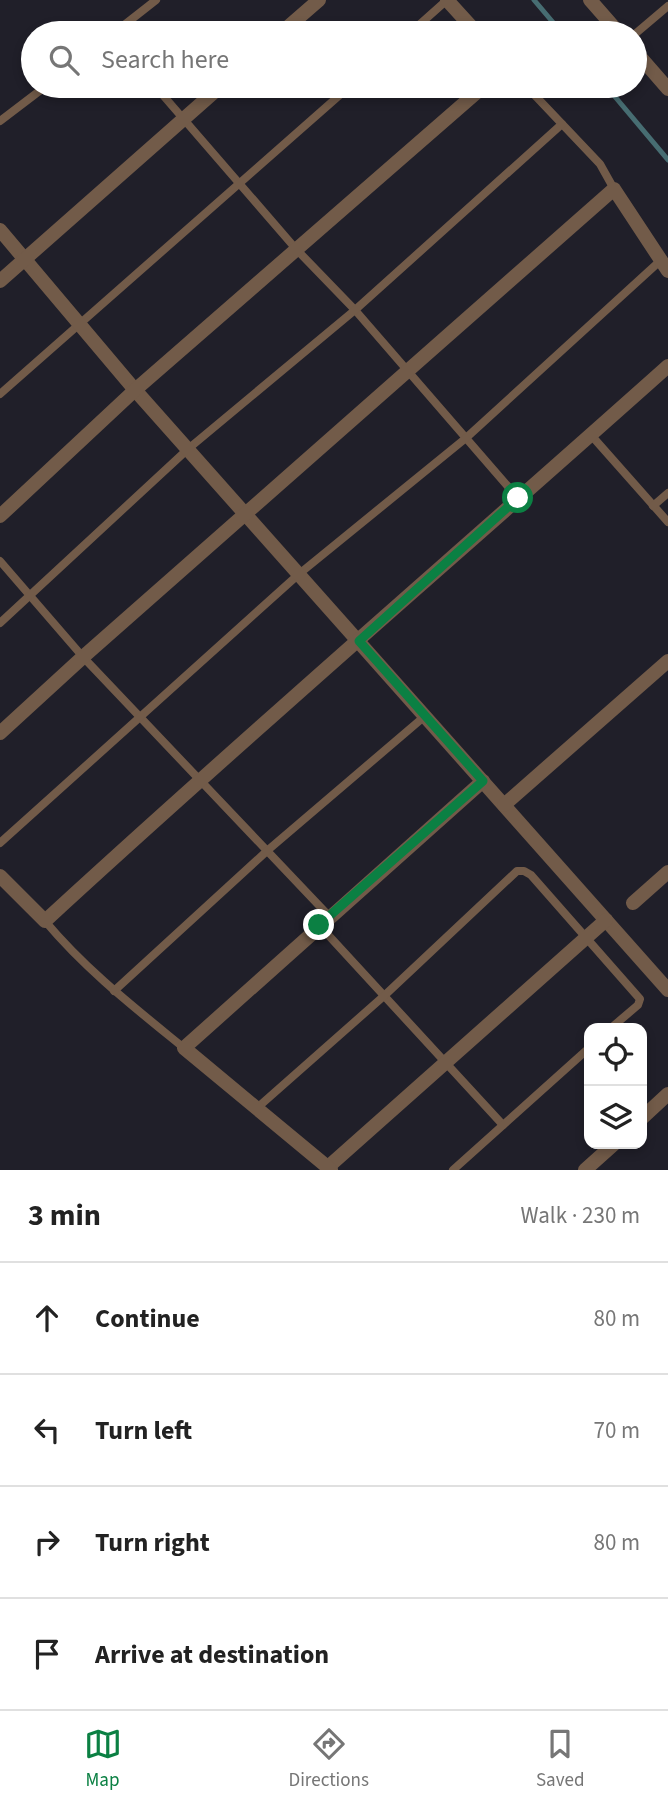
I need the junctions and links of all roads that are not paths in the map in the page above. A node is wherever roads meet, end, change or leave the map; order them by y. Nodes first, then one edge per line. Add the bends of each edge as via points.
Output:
1 (156, 0) edge
2 (319, 0) edge
3 (447, 0) edge
4 (590, 0) edge
5 (668, 6) edge
6 (129, 21) edge
7 (295, 21) edge
8 (423, 21) edge
9 (466, 21) edge
10 (608, 21) edge
11 (647, 24) edge
12 (647, 65) edge
13 (668, 89) edge
14 (30, 98) edge
15 (166, 98) edge
16 (207, 98) edge
17 (335, 98) edge
18 (471, 98) edge
19 (537, 98) edge
20 (183, 118) junction
21 (0, 121) edge
22 (562, 124) junction
23 (238, 184) junction
24 (614, 189) junction
25 (0, 230) edge
26 (296, 249) junction
27 (25, 259) junction
28 (664, 266) edge
29 (0, 281) edge
30 (355, 310) junction
31 (79, 323) junction
32 (668, 366) edge
33 (407, 371) junction
34 (135, 390) junction
35 (0, 394) edge
36 (591, 435) junction
37 (466, 438) junction
38 (188, 449) junction
39 (668, 493) edge
40 (518, 498) junction
41 (653, 506) junction
42 (245, 513) junction
43 (0, 516) edge
44 (668, 522) edge
45 (0, 561) edge
46 (299, 574) junction
47 (31, 596) junction
48 (0, 623) edge
49 (359, 641) junction
50 (83, 657) junction
51 (668, 661) edge
52 (425, 716) junction
53 (141, 717) junction
54 (0, 733) edge
55 (199, 779) junction
56 (483, 781) junction
57 (504, 805) junction
58 (0, 844) edge
59 (268, 849) junction
60 (668, 872) edge
61 (0, 876) edge
62 (633, 903) dead end
63 (324, 920) junction
64 (606, 920) junction
65 (45, 921) junction
66 (586, 938) junction
67 (114, 990) junction
68 (668, 990) edge
69 (384, 995) junction
70 (617, 1023) edge
71 (184, 1048) junction
72 (584, 1052) edge
73 (447, 1062) junction
74 (668, 1094) edge
75 (257, 1108) junction
76 (647, 1113) edge
77 (503, 1125) junction
78 (608, 1149) edge
79 (330, 1169) edge
80 (453, 1170) edge
81 (585, 1170) edge

1 - 6 lane
2 - 7 street
3 - 8 lane
3 - 9 street
4 - 10 street
5 - 11 lane
12 - 13 street
14 - 21 lane
15 - 20 lane
16 - 20 street
17 - 23 lane
18 - 26 street
19 - 22 lane
20 - 23 lane
20 - 27 street
22 - 24 lane via 600,164
22 - 30 lane
23 - 26 lane
23 - 31 lane
24 - 28 street
24 - 33 street
25 - 27 street
26 - 30 lane
26 - 34 street
27 - 29 street
27 - 31 street
28 - 37 lane
30 - 33 lane
30 - 38 lane
31 - 34 street
31 - 35 lane
32 - 36 street
33 - 37 lane
33 - 42 street
34 - 38 street
34 - 43 street
36 - 40 street
36 - 41 lane
37 - 40 lane
37 - 46 lane
38 - 42 street
38 - 47 lane
39 - 41 lane
40 - 49 street
41 - 44 lane
42 - 46 street
42 - 50 street
45 - 47 lane
46 - 49 street
46 - 53 lane
47 - 48 lane
47 - 50 lane
49 - 52 street
49 - 55 street
50 - 53 lane
50 - 54 street
51 - 57 street
52 - 56 street
52 - 59 lane
53 - 55 lane
53 - 58 lane
55 - 59 lane
55 - 65 street
56 - 57 street
56 - 63 street
57 - 64 street
59 - 63 lane
59 - 67 lane
60 - 62 street
61 - 65 street
63 - 69 lane
63 - 71 street
64 - 66 street
64 - 68 street
65 - 67 lane
66 - 69 lane via 531,875 517,871
66 - 70 lane via 640,999
66 - 73 street
67 - 71 lane
69 - 73 lane
69 - 75 lane
71 - 75 street
72 - 77 lane
73 - 77 lane
73 - 79 street
74 - 76 street
75 - 79 street
77 - 80 lane
78 - 81 street

